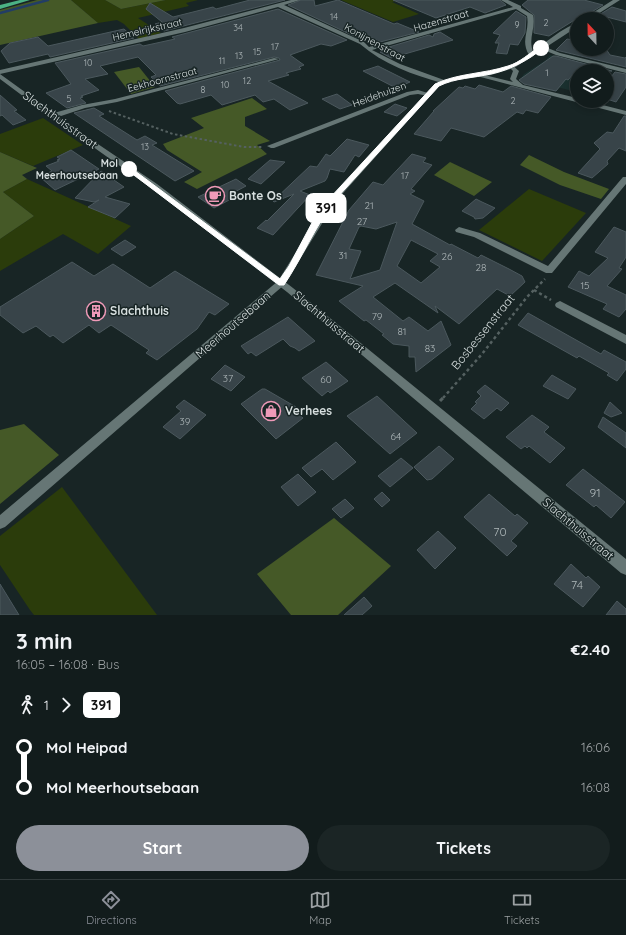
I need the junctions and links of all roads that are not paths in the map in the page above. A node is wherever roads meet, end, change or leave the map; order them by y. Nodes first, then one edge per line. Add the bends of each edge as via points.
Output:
1 (5, 0) edge
2 (27, 0) edge
3 (297, 0) edge
4 (504, 0) edge
5 (617, 0) edge
6 (0, 1) edge
7 (279, 5) junction
8 (0, 7) edge
9 (519, 7) junction
10 (597, 12) edge
11 (570, 29) edge
12 (541, 48) junction
13 (368, 49) junction
14 (531, 54) junction
15 (276, 59) dead end
16 (512, 67) junction
17 (626, 71) edge
18 (0, 72) edge
19 (476, 75) junction
20 (0, 76) edge
21 (442, 81) junction
22 (521, 86) junction
23 (428, 94) junction
24 (570, 99) edge
25 (606, 108) edge
26 (626, 113) edge
27 (53, 116) junction
28 (271, 146) road end
29 (626, 179) edge
30 (459, 230) dead end
31 (281, 284) junction
32 (560, 305) road end
33 (626, 340) edge
34 (0, 523) edge
35 (626, 568) edge

1 - 6 highway
2 - 8 highway
3 - 7 street, Hemelrijkstraat
4 - 9 street
5 - 10 street
7 - 13 street, Konijnenstraat via 362,43
7 - 18 street, Hemelrijkstraat via 185,30
9 - 13 street, Hazenstraat
9 - 14 street via 530,15 532,21 526,42
11 - 12 street
12 - 14 street
12 - 17 street
13 - 21 street, Konijnenstraat via 410,71
14 - 16 street
15 - 27 street, Eekhoornstraat via 115,101 84,106
16 - 19 street
16 - 22 street via 516,71 513,79
19 - 21 street
19 - 22 street
20 - 27 street, Slachthuisstraat
21 - 23 street
22 - 24 street
23 - 28 street, Heidehuizen via 409,93
23 - 31 street, Meerhoutsebaan via 332,199
25 - 26 street
27 - 31 street, Slachthuisstraat via 154,186
29 - 30 street via 549,271 477,235
31 - 34 street, Meerhoutsebaan
31 - 35 street, Slachthuisstraat
32 - 33 street

